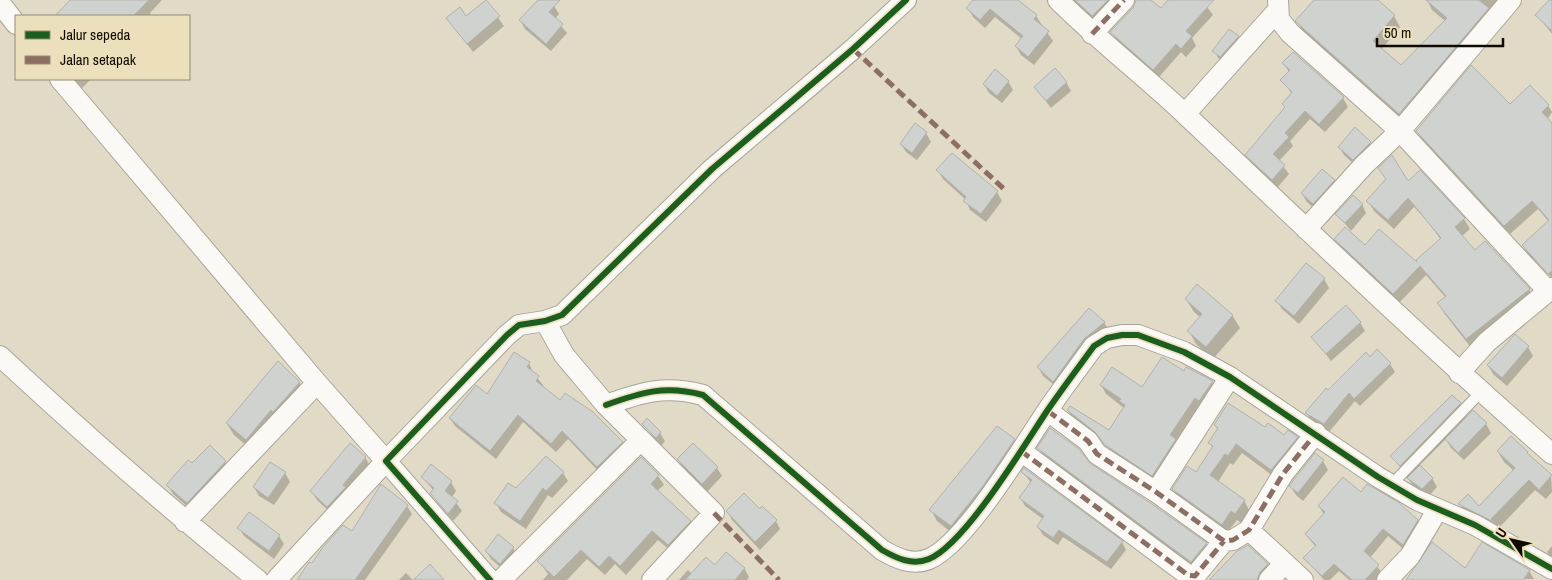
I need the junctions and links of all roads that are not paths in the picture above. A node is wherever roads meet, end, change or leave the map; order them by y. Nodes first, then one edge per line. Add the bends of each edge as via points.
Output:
1 (906, 0) edge
2 (1058, 0) edge
3 (1124, 0) edge
4 (1511, 0) edge
5 (0, 3) edge
6 (1278, 5) edge
7 (15, 23) edge
8 (1092, 34) junction
9 (61, 80) edge
10 (1185, 114) junction
11 (1400, 131) junction
12 (1306, 229) junction
13 (1550, 290) edge
14 (553, 318) junction
15 (0, 356) edge
16 (1459, 373) junction
17 (1230, 376) junction
18 (317, 383) junction
19 (1481, 392) junction
20 (606, 405) junction
21 (1048, 411) junction
22 (1316, 433) junction
23 (641, 440) junction
24 (1021, 452) junction
25 (1552, 454) edge
26 (386, 461) junction
27 (1391, 485) junction
28 (1156, 492) junction
29 (1438, 509) junction
30 (185, 522) junction
31 (1249, 530) junction
32 (1224, 540) junction
33 (1285, 563) junction
34 (1552, 569) edge
35 (258, 580) edge
36 (276, 580) edge
37 (490, 580) edge
38 (501, 580) edge
39 (652, 580) edge
40 (1269, 580) edge
41 (1303, 580) edge
42 (1387, 580) edge

1 - 14 street via 853,50 712,170 591,289
2 - 8 street
3 - 8 street
4 - 11 street
5 - 7 street
6 - 10 street
6 - 11 street via 1279,19 1290,33
8 - 10 street
9 - 18 street
10 - 12 street
11 - 12 street
11 - 13 street
12 - 16 street
13 - 16 street via 1487,342
14 - 20 street via 564,355
14 - 26 street via 519,325 507,335
15 - 30 street
16 - 19 street
17 - 21 street via 1152,339 1138,335 1114,336 1094,346
17 - 22 street
17 - 28 street
18 - 26 street
18 - 30 street
19 - 25 street
19 - 27 lane
20 - 23 street
20 - 24 street via 644,392 686,390 703,395 882,550 913,562 927,560 940,553 962,532
21 - 24 street
21 - 28 street via 1088,441 1097,454
22 - 27 street
22 - 31 street via 1284,474
23 - 38 street
23 - 39 street via 714,513
24 - 32 street via 1188,575 1195,576 1201,571
26 - 36 street
26 - 37 street
27 - 29 street
28 - 32 street
29 - 34 street via 1475,525
29 - 42 street via 1410,556
30 - 35 street
31 - 32 street via 1233,540
31 - 33 street
33 - 40 street
33 - 41 street

